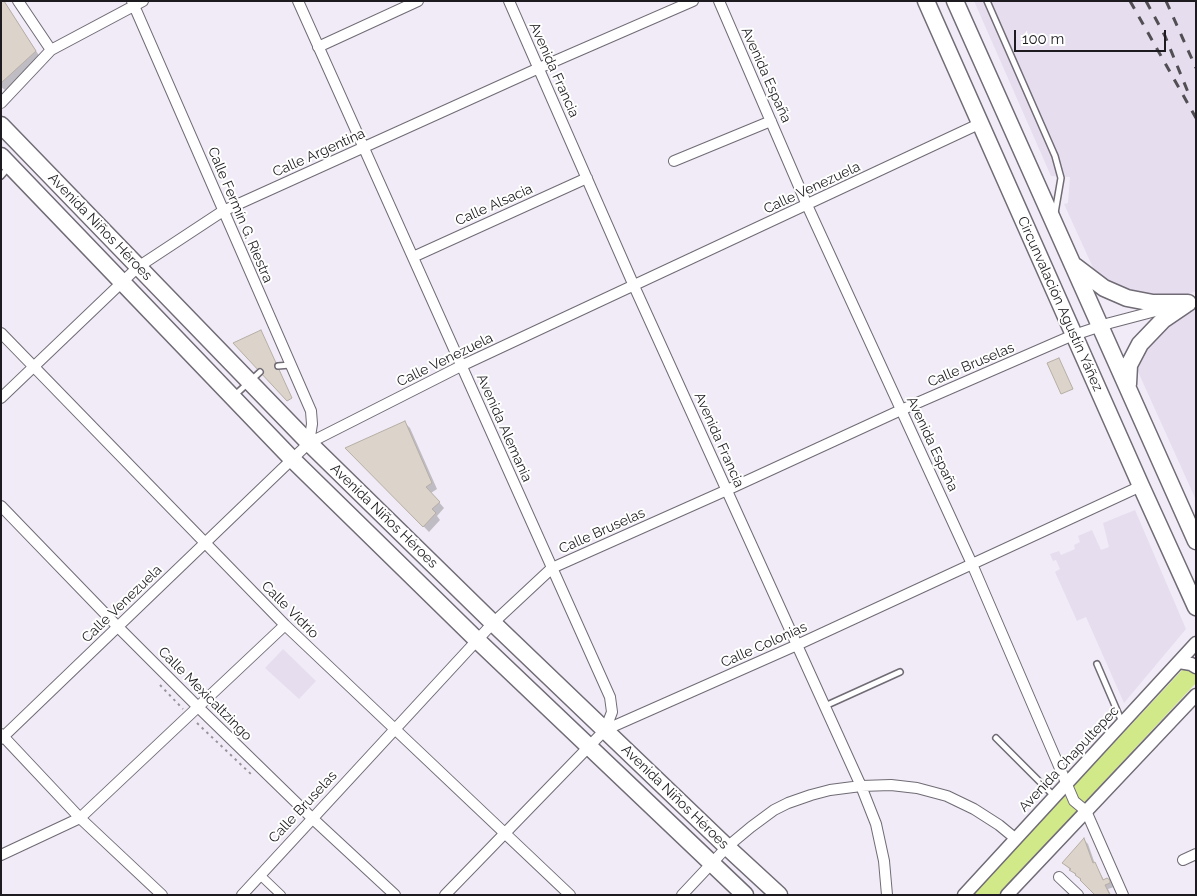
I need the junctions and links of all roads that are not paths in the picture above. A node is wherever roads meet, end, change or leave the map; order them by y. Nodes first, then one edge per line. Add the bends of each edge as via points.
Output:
1 (18, 1) edge
2 (298, 1) edge
3 (418, 1) edge
4 (509, 1) edge
5 (693, 1) edge
6 (718, 1) edge
7 (926, 1) edge
8 (955, 1) edge
9 (987, 1) edge
10 (137, 3) edge
11 (318, 47) junction
12 (51, 50) junction
13 (538, 68) junction
14 (1, 103) edge
15 (771, 121) junction
16 (981, 123) junction
17 (1, 125) edge
18 (364, 148) junction
19 (674, 161) dead end
20 (4, 166) edge
21 (587, 178) junction
22 (808, 205) junction
23 (223, 211) junction
24 (1053, 221) junction
25 (413, 257) junction
26 (1072, 263) junction
27 (138, 267) junction
28 (123, 282) junction
29 (634, 286) junction
30 (1192, 301) edge
31 (1100, 326) junction
32 (1, 333) edge
33 (1074, 335) junction
34 (290, 365) junction
35 (278, 366) dead end
36 (461, 366) junction
37 (34, 367) junction
38 (255, 377) junction
39 (1128, 389) junction
40 (233, 397) junction
41 (1, 398) edge
42 (901, 410) junction
43 (308, 443) junction
44 (292, 459) junction
45 (1140, 486) junction
46 (727, 490) junction
47 (1, 506) edge
48 (1196, 541) edge
49 (205, 543) junction
50 (972, 564) junction
51 (552, 568) junction
52 (1196, 607) edge
53 (493, 622) junction
54 (285, 625) junction
55 (118, 627) junction
56 (477, 640) junction
57 (1196, 644) edge
58 (797, 645) junction
59 (1179, 662) junction
60 (1096, 664) dead end
61 (1196, 667) edge
62 (900, 672) dead end
63 (1196, 695) edge
64 (825, 706) junction
65 (198, 707) junction
66 (1122, 723) junction
67 (394, 729) junction
68 (606, 730) junction
69 (2, 736) edge
70 (996, 738) dead end
71 (588, 746) junction
72 (1067, 783) junction
73 (862, 786) junction
74 (1054, 797) junction
75 (1086, 811) junction
76 (80, 818) junction
77 (312, 818) junction
78 (504, 833) junction
79 (1016, 839) junction
80 (727, 847) junction
81 (1196, 854) edge
82 (1, 856) edge
83 (1183, 860) dead end
84 (711, 864) junction
85 (260, 874) junction
86 (1059, 877) dead end
87 (162, 895) edge
88 (242, 895) edge
89 (281, 895) edge
90 (395, 895) edge
91 (445, 895) edge
92 (570, 895) edge
93 (682, 895) edge
94 (745, 895) edge
95 (779, 895) edge
96 (888, 895) edge
97 (964, 895) edge
98 (1007, 895) edge
99 (1078, 895) edge
100 (1123, 895) edge

1 - 12 street
2 - 11 street, Avenida Alemania
3 - 11 street
4 - 13 street, Avenida Francia
5 - 13 street, Calle Argentina
6 - 15 street, Avenida España
7 - 16 main road, Circunvalación Agustín Yáñez
8 - 24 main road, Circunvalación Agustín Yáñez
9 - 24 lane via 1055,156 1061,178
10 - 12 street
10 - 23 street, Calle Fermín G. Riestra
11 - 18 street, Avenida Alemania
12 - 14 street
13 - 18 street, Calle Argentina
13 - 21 street, Avenida Francia
15 - 19 street
15 - 22 street, Avenida España
16 - 22 street, Calle Venezuela
16 - 33 main road, Circunvalación Agustín Yáñez
17 - 27 main road, Avenida Niños Héroes
18 - 23 street, Calle Argentina
18 - 25 street, Avenida Alemania
20 - 28 main road, Avenida Niños Héroes
21 - 25 street, Calle Alsacia
21 - 29 street, Avenida Francia
22 - 29 street, Calle Venezuela
22 - 42 street, Avenida España
23 - 27 street, Calle Argentina
23 - 34 street, Calle Fermín G. Riestra
24 - 26 main road, Circunvalación Agustín Yáñez
25 - 36 street, Avenida Alemania
26 - 30 main road via 1104,288 1127,298 1153,302
26 - 31 main road, Circunvalación Agustín Yáñez
27 - 28 street, Calle Argentina
27 - 38 main road, Avenida Niños Héroes
28 - 37 street, Calle Argentina
28 - 40 main road, Avenida Niños Héroes
29 - 36 street, Calle Venezuela
29 - 46 street, Avenida Francia
30 - 31 street, Calle Bruselas
30 - 39 main road via 1163,320 1140,344 1129,365
31 - 33 street, Calle Bruselas
31 - 39 main road, Circunvalación Agustín Yáñez
32 - 37 street, Calle Vidrio
33 - 42 street, Calle Bruselas
33 - 45 main road, Circunvalación Agustín Yáñez
34 - 35 lane
34 - 43 street, Calle Fermín G. Riestra via 310,411 312,424
36 - 43 street, Calle Venezuela
36 - 51 street, Avenida Alemania
37 - 41 street, Calle Argentina
37 - 49 street, Calle Vidrio
38 - 40 lane
38 - 43 main road, Avenida Niños Héroes
39 - 48 main road, Circunvalación Agustín Yáñez
40 - 44 main road, Avenida Niños Héroes
42 - 46 street, Calle Bruselas
42 - 50 street, Avenida España
43 - 44 street, Calle Venezuela
43 - 53 main road, Avenida Niños Héroes
44 - 49 street, Calle Venezuela
44 - 56 main road, Avenida Niños Héroes
45 - 50 street, Calle Colonias
45 - 52 main road, Circunvalación Agustín Yáñez
46 - 51 street, Calle Bruselas
46 - 58 street, Avenida Francia
47 - 55 street, Calle Mexicaltzingo
49 - 54 street, Calle Vidrio
49 - 55 street, Calle Venezuela
50 - 58 street, Calle Colonias
50 - 72 street, Avenida España
51 - 53 street, Calle Bruselas
51 - 68 street, Avenida Alemania via 610,697 612,712
53 - 56 street, Calle Bruselas
53 - 68 main road, Avenida Niños Héroes
54 - 65 street
54 - 67 street, Calle Vidrio
55 - 65 street, Calle Mexicaltzingo
55 - 69 street, Calle Venezuela
56 - 67 street, Calle Bruselas
56 - 71 main road, Avenida Niños Héroes
57 - 59 street, Avenida Chapultepec
58 - 64 street, Avenida Francia
58 - 68 street, Calle Colonias
59 - 61 street
59 - 66 street, Avenida Chapultepec
60 - 66 lane
62 - 64 lane
63 - 75 street
64 - 73 street, Avenida Francia
65 - 76 street
65 - 77 street, Calle Mexicaltzingo
66 - 72 street, Avenida Chapultepec
67 - 77 street, Calle Bruselas
67 - 78 street, Calle Vidrio
68 - 71 street, Calle Colonias
68 - 80 main road, Avenida Niños Héroes
69 - 76 street
70 - 74 lane
71 - 78 street, Calle Colonias
71 - 84 main road, Avenida Niños Héroes
72 - 74 street, Avenida Chapultepec
72 - 75 street, Avenida España via 1074,801
73 - 79 street via 909,787 947,796 980,813
73 - 80 street via 811,794 788,803
73 - 96 street, Avenida Francia via 876,824
74 - 79 street, Avenida Chapultepec
75 - 98 street
75 - 100 street, Avenida España
76 - 82 street
76 - 87 street
77 - 85 street, Calle Bruselas
77 - 90 street, Calle Mexicaltzingo
78 - 91 street, Calle Colonias
78 - 92 street, Calle Vidrio
79 - 97 street, Avenida Chapultepec
80 - 84 street
80 - 95 main road, Avenida Niños Héroes
81 - 83 street
84 - 93 street
84 - 94 main road, Avenida Niños Héroes
85 - 88 street, Calle Bruselas
85 - 89 street
86 - 99 street

